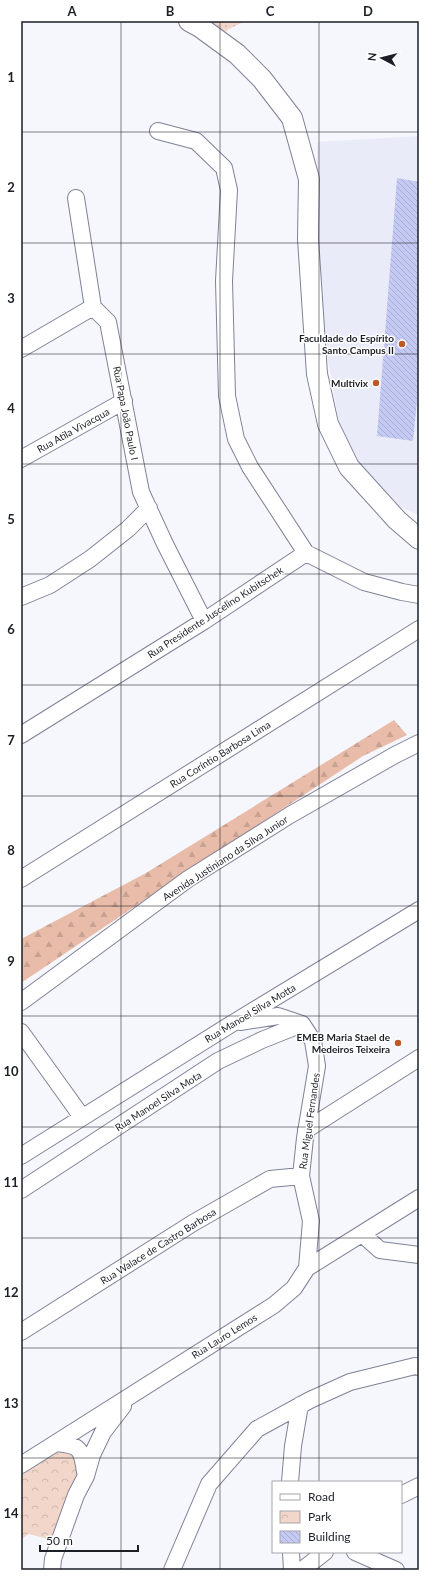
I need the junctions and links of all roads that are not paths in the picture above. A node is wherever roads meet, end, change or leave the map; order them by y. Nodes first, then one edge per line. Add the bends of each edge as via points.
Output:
1 (189, 21) edge
2 (158, 131) dead end
3 (76, 198) dead end
4 (93, 307) junction
5 (21, 349) edge
6 (124, 401) junction
7 (21, 459) edge
8 (148, 508) junction
9 (397, 520) junction
10 (419, 528) edge
11 (419, 539) edge
12 (306, 553) junction
13 (419, 595) edge
14 (21, 597) edge
15 (204, 621) junction
16 (419, 629) edge
17 (21, 735) edge
18 (419, 743) edge
19 (21, 879) edge
20 (419, 910) edge
21 (21, 1002) edge
22 (233, 1023) junction
23 (302, 1024) junction
24 (21, 1032) edge
25 (419, 1058) edge
26 (82, 1117) junction
27 (306, 1130) junction
28 (21, 1156) edge
29 (301, 1176) junction
30 (21, 1190) edge
31 (419, 1198) edge
32 (362, 1234) junction
33 (419, 1255) edge
34 (307, 1268) junction
35 (21, 1332) edge
36 (419, 1366) edge
37 (131, 1397) junction
38 (300, 1405) junction
39 (56, 1443) junction
40 (21, 1465) edge
41 (86, 1476) junction
42 (290, 1481) edge
43 (419, 1486) edge
44 (402, 1494) edge
45 (291, 1553) edge
46 (324, 1553) edge
47 (357, 1553) edge
48 (52, 1570) edge
49 (172, 1570) edge
50 (292, 1570) edge
51 (302, 1570) edge
52 (396, 1570) edge

1 - 9 main road via 237,54 262,79 292,118 309,179 308,239 317,374 328,424 349,467
2 - 12 street via 196,141 224,168 229,190 224,281 227,396 236,439 250,467
3 - 4 street
4 - 5 street
4 - 6 street, Rua Papa João Paulo I via 108,322
6 - 7 street, Rua Atila Vivacqua
6 - 8 street, Rua Papa João Paulo I via 141,492
8 - 14 street via 128,529 90,559 50,585
8 - 15 street, Rua Papa João Paulo I
9 - 10 main road
9 - 11 main road
12 - 13 street via 364,582
12 - 15 street, Rua Presidente Juscelino Kubitschek
15 - 17 street, Rua Presidente Juscelino Kubitschek
16 - 19 street, Rua Coríntio Barbosa Lima
18 - 21 street, Avenida Justiniano da Silva Junior via 290,815 188,879
20 - 22 street, Rua Manoel Silva Motta
22 - 23 street via 278,1016
22 - 26 street, Rua Manoel Silva Motta
23 - 27 street, Rua Miguel Fernandes via 314,1041 317,1066
23 - 30 street, Rua Manoel Silva Mota via 218,1061
24 - 26 street
25 - 27 street
26 - 28 street, Rua Manoel Silva Motta
27 - 29 street, Rua Miguel Fernandes
29 - 34 street, Rua Miguel Fernandes via 311,1221
29 - 35 street, Rua Walace de Castro Barbosa via 270,1179 193,1223
31 - 32 street, Rua Lauro Lemos
32 - 33 street via 380,1250
32 - 34 street, Rua Lauro Lemos
34 - 37 street, Rua Lauro Lemos via 294,1288 274,1306
36 - 38 street via 350,1382
37 - 39 street, Rua Lauro Lemos
37 - 41 street via 103,1432
38 - 42 street
38 - 49 street via 257,1429 209,1484
39 - 40 street, Rua Lauro Lemos
39 - 41 street via 72,1444 81,1452
41 - 48 street via 53,1559
43 - 44 street
45 - 50 street
46 - 51 street
47 - 52 street

